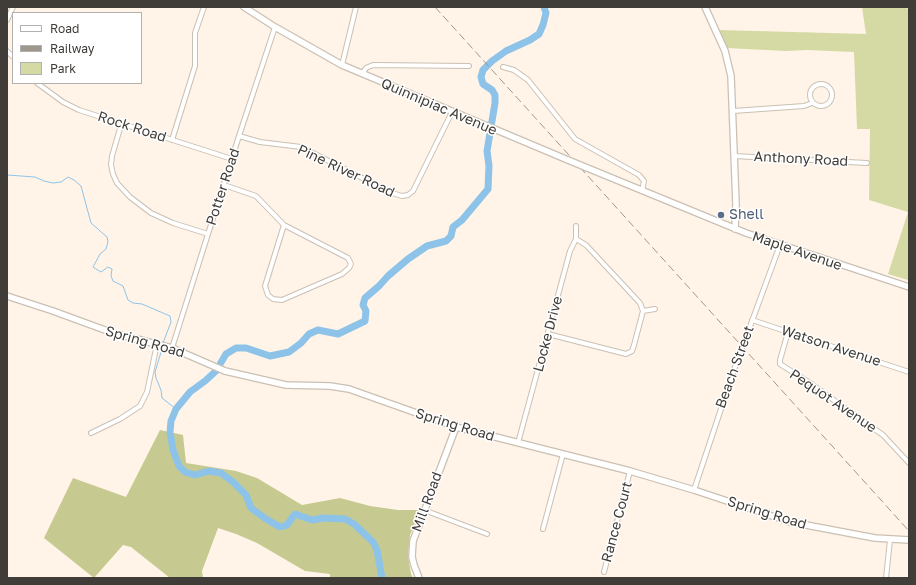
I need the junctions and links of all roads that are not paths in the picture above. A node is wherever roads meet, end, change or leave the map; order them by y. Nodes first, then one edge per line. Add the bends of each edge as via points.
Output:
1 (13, 7) edge
2 (204, 7) edge
3 (244, 7) edge
4 (356, 7) edge
5 (705, 7) edge
6 (7, 20) edge
7 (275, 27) junction
8 (342, 65) junction
9 (469, 66) dead end
10 (503, 67) dead end
11 (362, 74) junction
12 (38, 84) edge
13 (812, 103) junction
14 (733, 111) junction
15 (452, 112) junction
16 (121, 125) junction
17 (239, 136) junction
18 (172, 140) junction
19 (734, 156) junction
20 (232, 159) junction
21 (867, 163) dead end
22 (224, 185) junction
23 (642, 190) junction
24 (284, 225) junction
25 (576, 226) dead end
26 (734, 229) junction
27 (208, 234) junction
28 (576, 239) junction
29 (780, 245) junction
30 (909, 287) edge
31 (7, 296) edge
32 (655, 310) dead end
33 (643, 311) junction
34 (752, 320) junction
35 (788, 332) junction
36 (548, 334) junction
37 (157, 344) junction
38 (172, 348) junction
39 (909, 372) edge
40 (456, 427) junction
41 (91, 432) dead end
42 (518, 443) junction
43 (562, 454) junction
44 (909, 463) edge
45 (630, 471) junction
46 (694, 490) junction
47 (424, 510) junction
48 (543, 529) dead end
49 (487, 534) dead end
50 (890, 540) junction
51 (909, 540) edge
52 (604, 572) dead end
53 (419, 578) edge
54 (886, 578) edge

1 - 6 street
2 - 18 street via 195,33 195,66
3 - 7 street, Quinnipiac Avenue
4 - 8 street
5 - 14 street via 730,68
7 - 8 street, Quinnipiac Avenue
7 - 17 street, Potter Road
8 - 11 street, Quinnipiac Avenue
9 - 11 street via 373,65 366,68
10 - 23 street via 514,70 528,80 575,139 639,175 644,181
11 - 15 street, Quinnipiac Avenue
12 - 16 street, Rock Road via 75,108
13 - 13 street via 818,107 828,104 832,94 829,88 822,84 815,86 809,96
13 - 14 street via 804,106
14 - 19 street
15 - 17 street, Pine River Road via 413,191 402,196 301,147 260,142
15 - 23 street, Quinnipiac Avenue, bridge
16 - 18 street, Rock Road
16 - 27 street via 112,156 112,170 117,183 151,213
17 - 20 street, Potter Road
18 - 20 street, Rock Road
19 - 21 street, Anthony Road
19 - 26 street
20 - 22 street, Potter Road
22 - 24 street via 256,196
22 - 27 street, Potter Road
23 - 26 street, Maple Avenue
24 - 24 street via 348,258 351,264 349,268 342,274 282,300 273,299 268,295 265,286
25 - 28 street, Locke Drive
26 - 29 street, Maple Avenue
27 - 38 street, Potter Road
28 - 33 street via 586,245 640,303
28 - 36 street, Locke Drive via 570,251
29 - 30 street, Maple Avenue
29 - 34 street, Beach Street
31 - 37 street, Spring Road via 113,333
32 - 33 street
33 - 36 street via 632,351 626,354
34 - 35 street, Watson Avenue
34 - 46 street, Beach Street, bridge
35 - 39 street, Watson Avenue
35 - 44 street, Pequot Avenue via 780,364 883,435
36 - 42 street, Locke Drive
37 - 38 street, Spring Road
37 - 41 street via 147,392 140,406 120,419
38 - 40 street, Spring Road via 221,369 286,385 349,389
40 - 42 street, Spring Road
40 - 47 street, Mill Road
42 - 43 street, Spring Road
43 - 45 street, Spring Road
43 - 48 street
45 - 46 street, Spring Road
45 - 52 street, Rance Court
46 - 50 street, Spring Road via 790,522
47 - 49 street
47 - 53 street, Mill Road via 412,549
50 - 51 street, Spring Road
50 - 54 street

